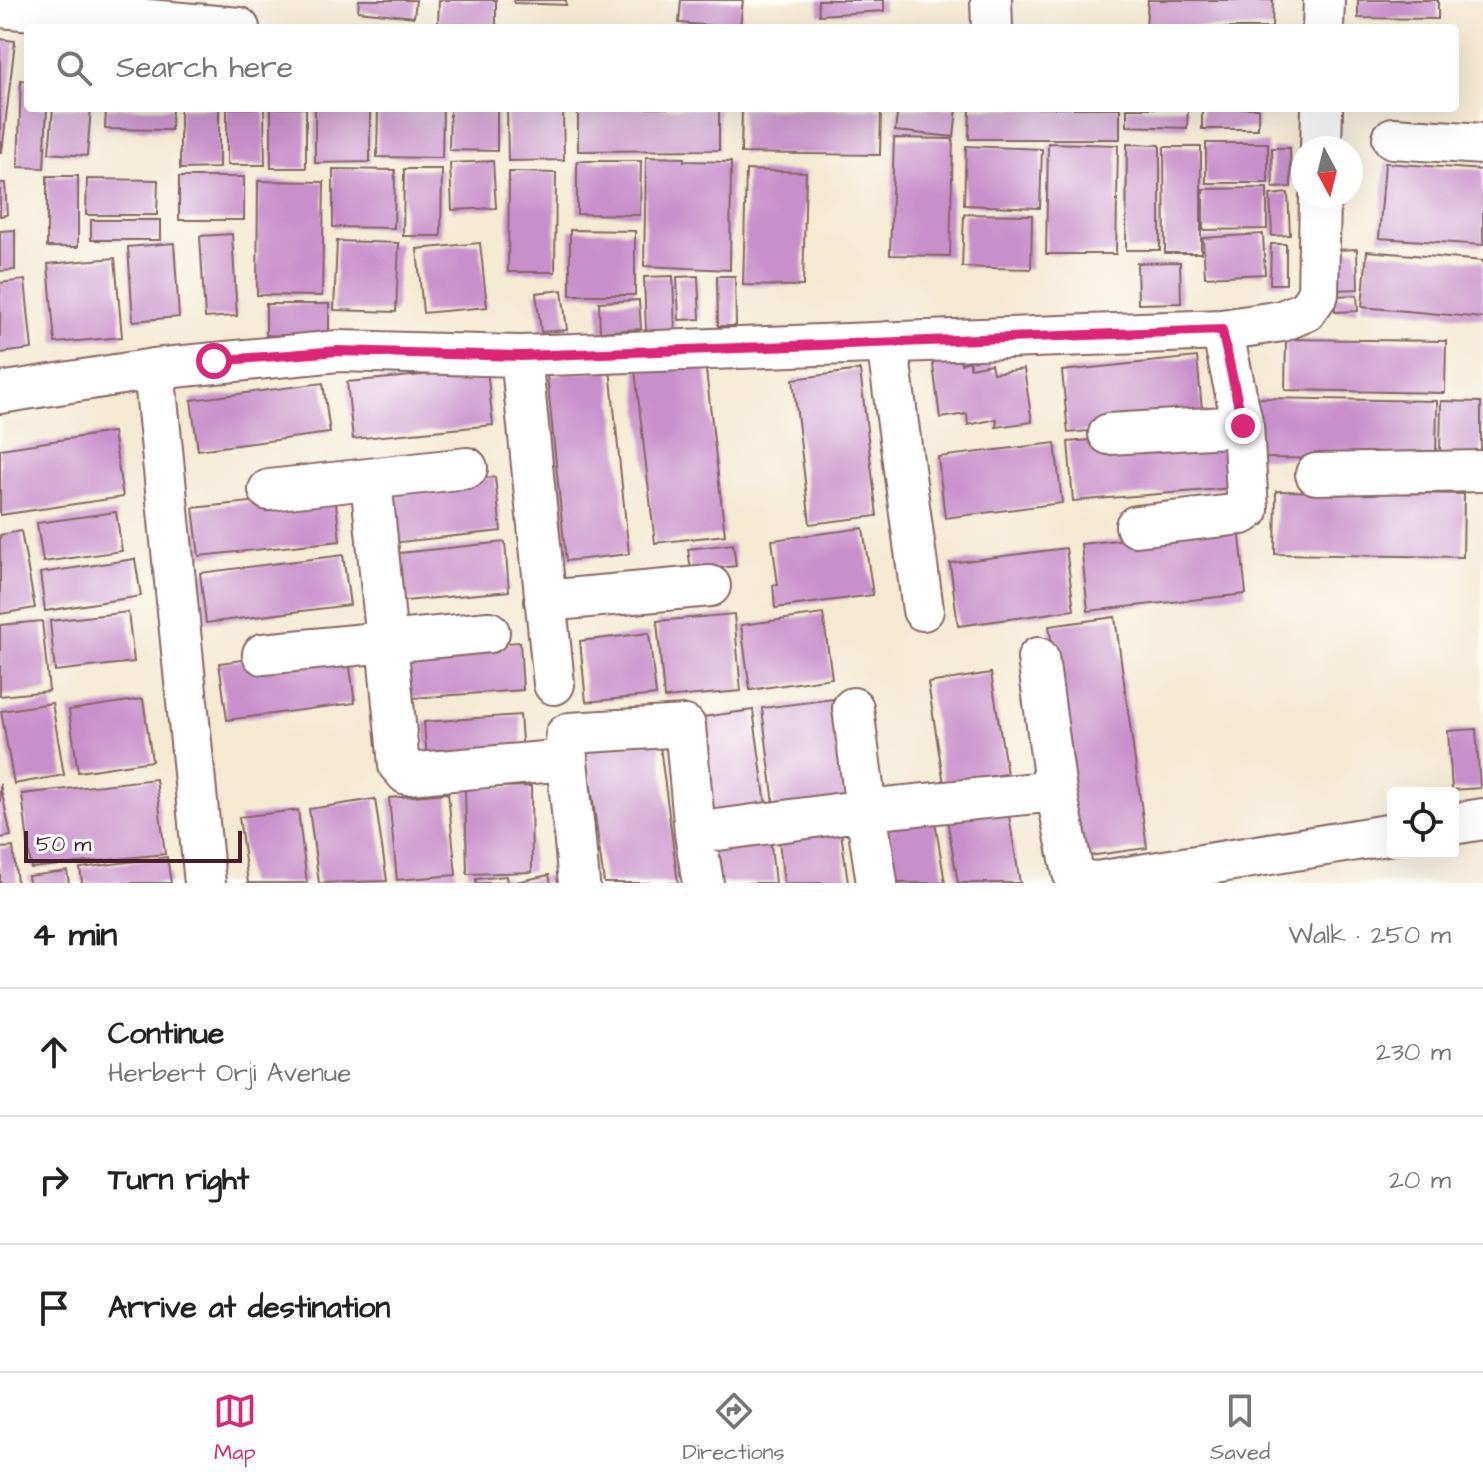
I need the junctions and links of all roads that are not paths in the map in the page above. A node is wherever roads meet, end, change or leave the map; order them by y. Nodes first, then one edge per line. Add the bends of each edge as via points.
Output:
1 (991, 0) edge
2 (1324, 0) edge
3 (0, 7) edge
4 (193, 24) edge
5 (992, 24) edge
6 (1323, 24) edge
7 (1322, 112) edge
8 (1321, 136) edge
9 (1393, 138) dead end
10 (1483, 144) edge
11 (1320, 208) edge
12 (1222, 330) junction
13 (887, 342) junction
14 (521, 356) junction
15 (154, 369) junction
16 (0, 393) edge
17 (1243, 426) junction
18 (1109, 434) dead end
19 (467, 468) dead end
20 (1483, 471) edge
21 (1316, 474) dead end
22 (371, 479) junction
23 (269, 490) dead end
24 (1136, 526) dead end
25 (710, 586) dead end
26 (545, 601) junction
27 (923, 610) dead end
28 (489, 632) dead end
29 (387, 640) junction
30 (263, 654) dead end
31 (1038, 658) dead end
32 (554, 684) dead end
33 (853, 708) dead end
34 (567, 760) junction
35 (1056, 791) junction
36 (866, 810) junction
37 (1483, 819) edge
38 (1459, 823) edge
39 (695, 833) junction
40 (1387, 835) edge
41 (205, 883) edge
42 (579, 883) edge
43 (703, 883) edge
44 (877, 883) edge

1 - 5 street
2 - 6 street
3 - 4 street
7 - 8 street
9 - 10 street
11 - 12 street via 1318,294 1306,311 1282,321
12 - 13 street
12 - 17 street
13 - 14 street
13 - 27 street
14 - 15 street via 338,351
14 - 26 street
15 - 16 street
15 - 41 street
17 - 18 street
17 - 24 street via 1248,510
19 - 22 street
20 - 21 street
22 - 23 street
22 - 29 street
25 - 26 street
26 - 32 street
28 - 29 street
29 - 30 street
29 - 34 street via 402,771
31 - 35 street
33 - 36 street
34 - 39 street via 567,734 685,726
34 - 42 street
35 - 36 street
35 - 40 street via 1073,873 1085,881
36 - 39 street
36 - 44 street
37 - 38 street
39 - 43 street

